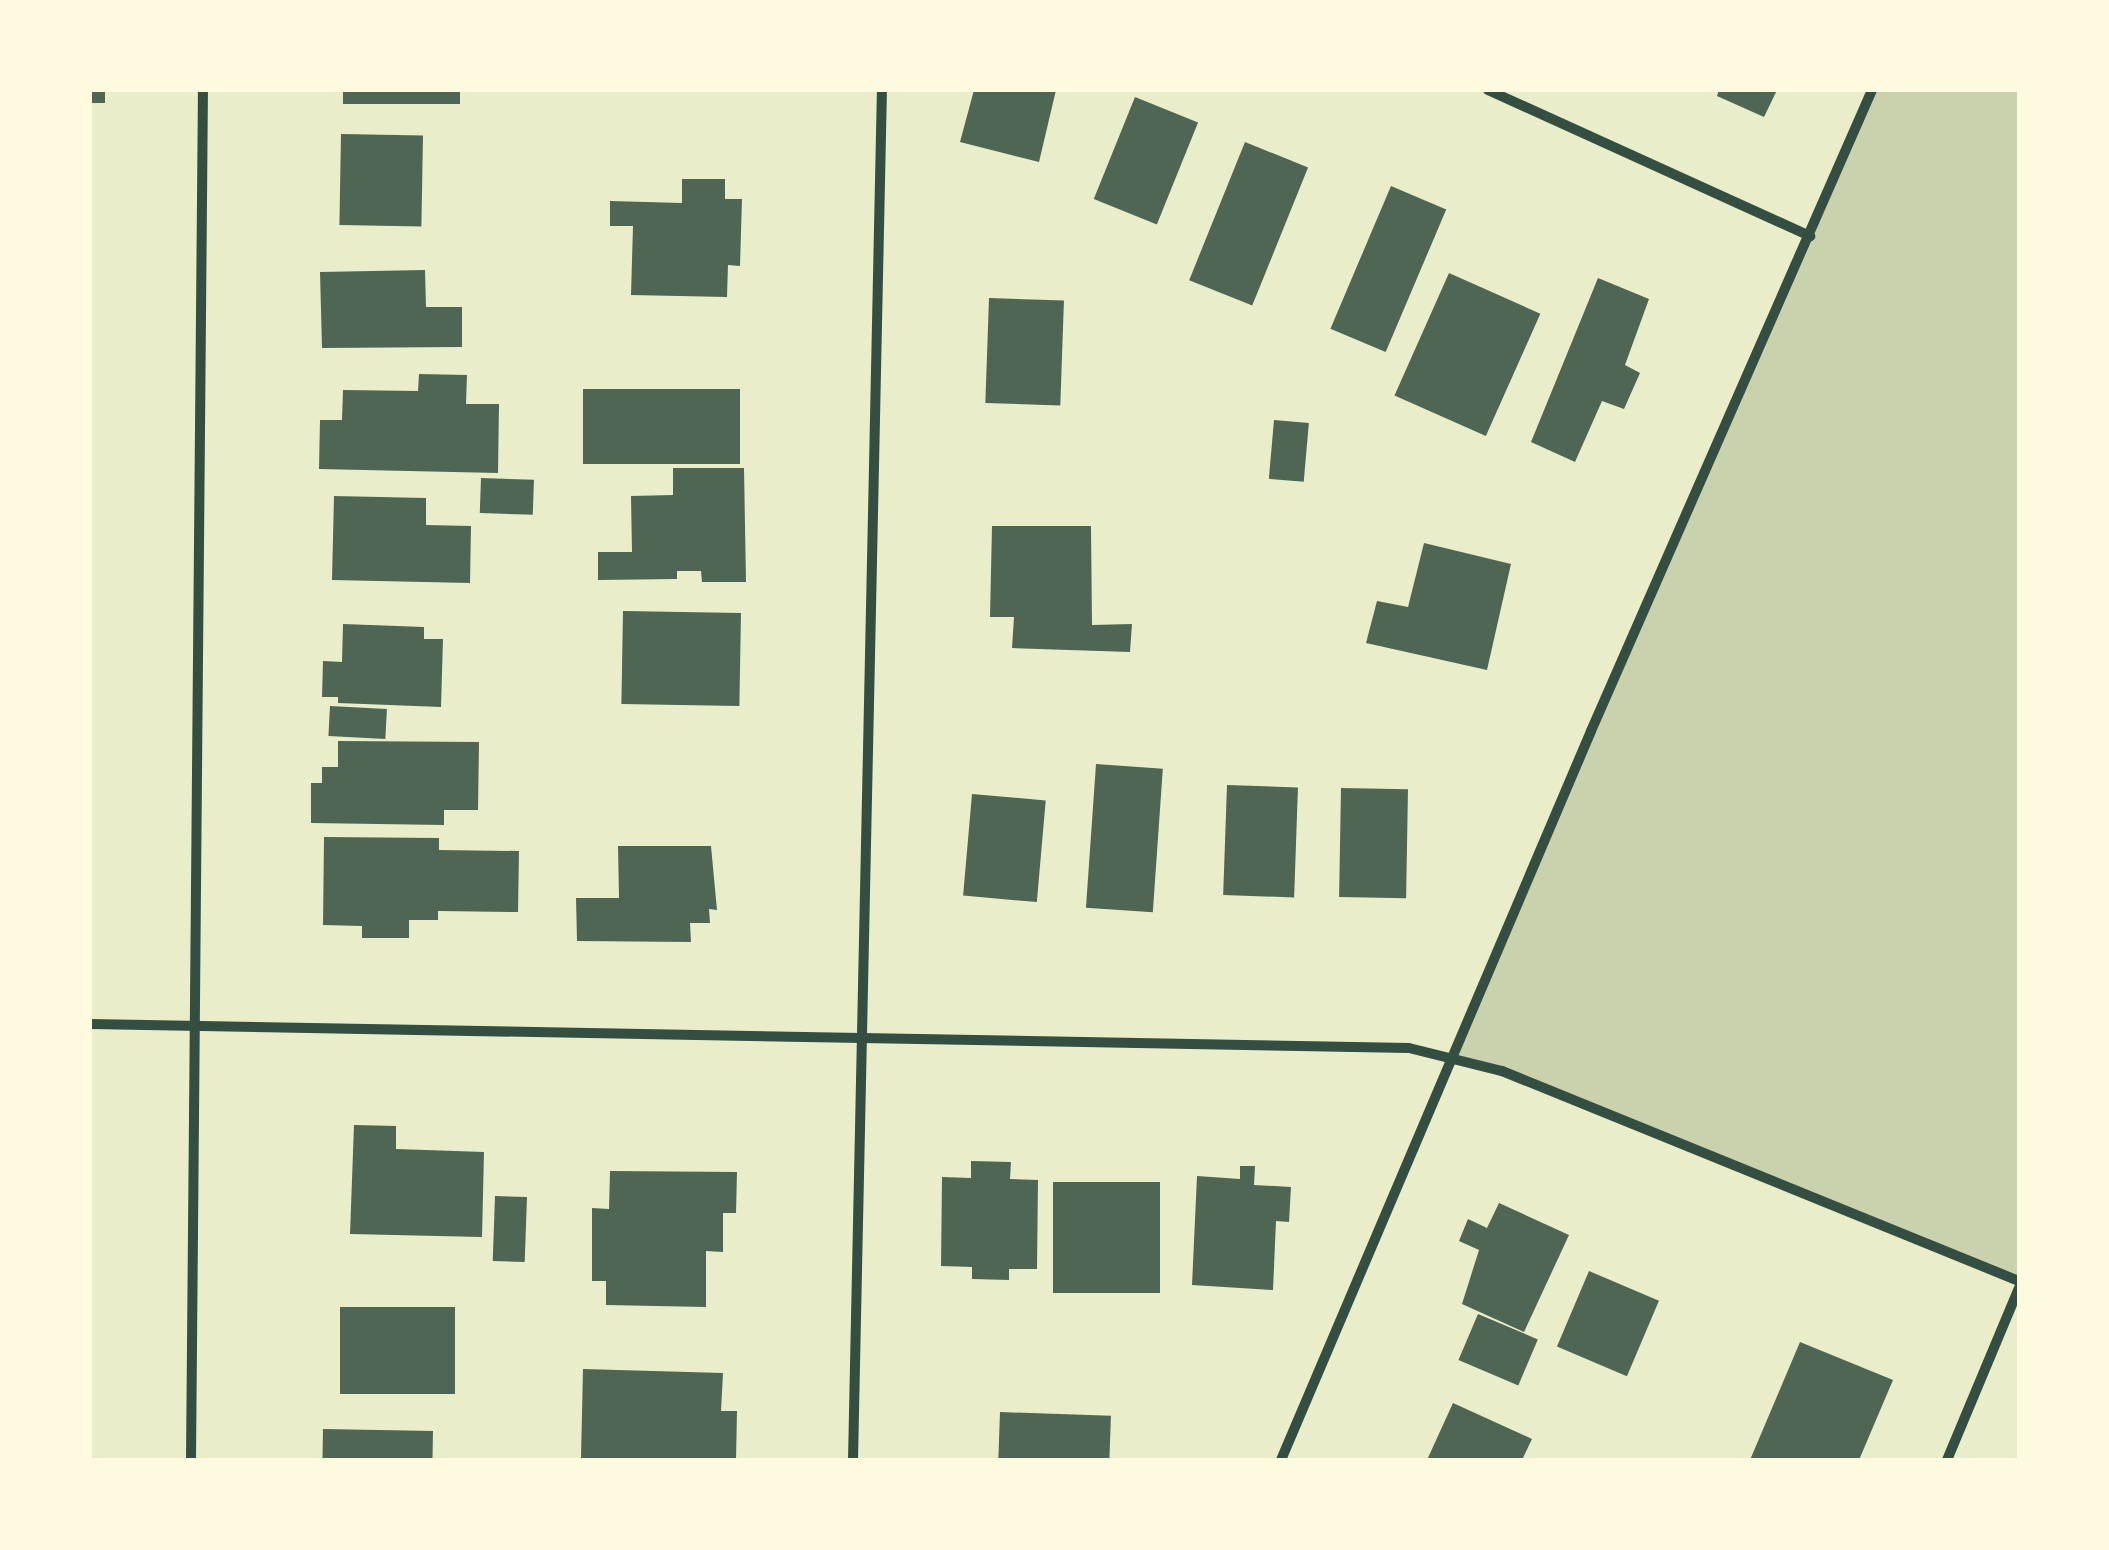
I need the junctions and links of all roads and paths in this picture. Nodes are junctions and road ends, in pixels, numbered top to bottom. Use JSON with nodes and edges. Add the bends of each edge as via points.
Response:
{"nodes":[{"id":1,"x":203,"y":90,"type":"edge"},
{"id":2,"x":882,"y":90,"type":"edge"},
{"id":3,"x":1488,"y":90,"type":"edge"},
{"id":4,"x":1872,"y":90,"type":"edge"},
{"id":5,"x":1810,"y":236,"type":"junction"},
{"id":6,"x":194,"y":1023,"type":"junction"},
{"id":7,"x":90,"y":1024,"type":"edge"},
{"id":8,"x":859,"y":1036,"type":"junction"},
{"id":9,"x":1454,"y":1060,"type":"junction"},
{"id":10,"x":2019,"y":1284,"type":"edge"},
{"id":11,"x":191,"y":1460,"type":"edge"},
{"id":12,"x":853,"y":1460,"type":"edge"},
{"id":13,"x":1281,"y":1460,"type":"edge"},
{"id":14,"x":1947,"y":1460,"type":"edge"}],
"edges":[{"from":1,"to":6,"type":"street"},
{"from":2,"to":8,"type":"street"},
{"from":3,"to":5,"type":"street"},
{"from":4,"to":5,"type":"street"},
{"from":5,"to":9,"type":"street","via":[[1590,731]]},
{"from":6,"to":7,"type":"street"},
{"from":6,"to":8,"type":"street"},
{"from":6,"to":11,"type":"street"},
{"from":8,"to":9,"type":"street","via":[[1409,1048]]},
{"from":8,"to":12,"type":"street"},
{"from":9,"to":10,"type":"street","via":[[1502,1071]]},
{"from":9,"to":13,"type":"street"},
{"from":10,"to":14,"type":"street"}]}
